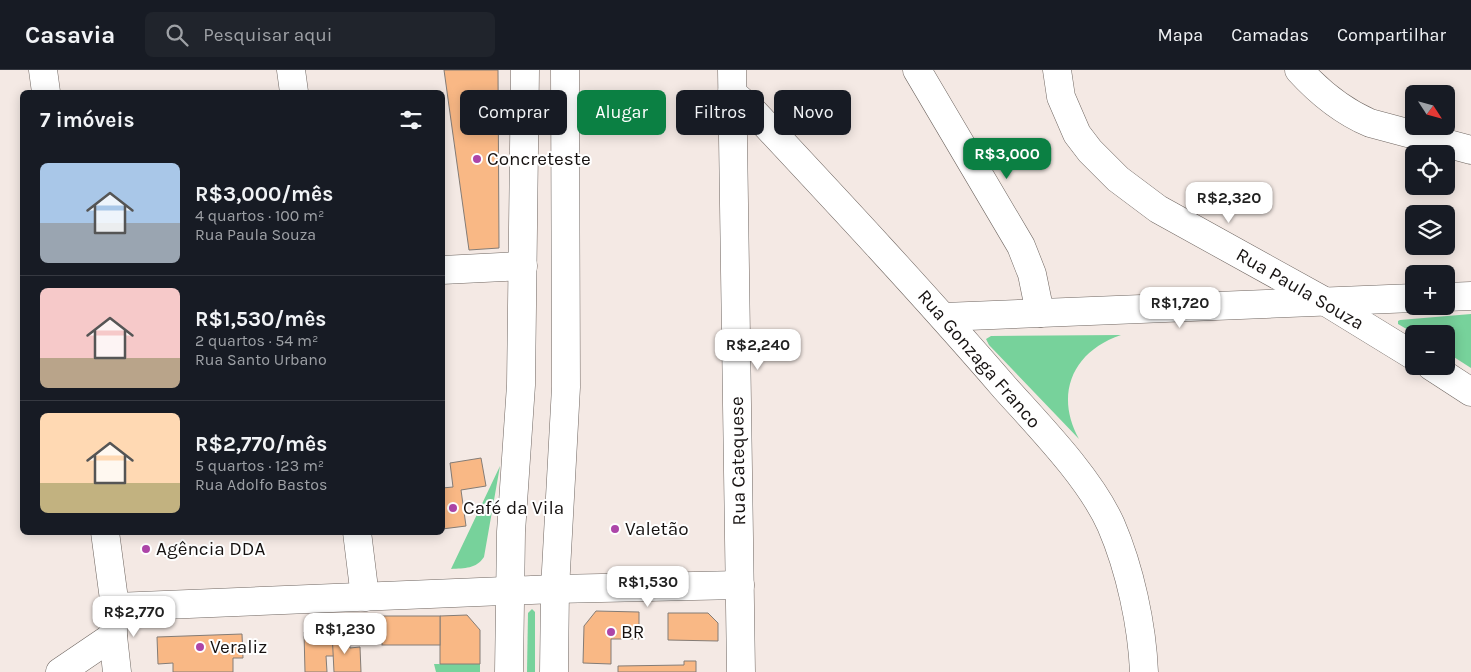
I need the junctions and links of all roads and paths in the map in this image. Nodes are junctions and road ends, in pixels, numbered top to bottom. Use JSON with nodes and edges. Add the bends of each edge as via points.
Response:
{"nodes":[{"id":1,"x":43,"y":70,"type":"edge"},
{"id":2,"x":291,"y":70,"type":"edge"},
{"id":3,"x":525,"y":70,"type":"edge"},
{"id":4,"x":565,"y":70,"type":"edge"},
{"id":5,"x":917,"y":70,"type":"edge"},
{"id":6,"x":1056,"y":70,"type":"edge"},
{"id":7,"x":1299,"y":70,"type":"edge"},
{"id":8,"x":732,"y":81,"type":"edge"},
{"id":9,"x":46,"y":90,"type":"edge"},
{"id":10,"x":294,"y":90,"type":"edge"},
{"id":11,"x":1471,"y":150,"type":"edge"},
{"id":12,"x":523,"y":266,"type":"junction"},
{"id":13,"x":445,"y":270,"type":"edge"},
{"id":14,"x":1471,"y":296,"type":"edge"},
{"id":15,"x":1455,"y":297,"type":"edge"},
{"id":16,"x":1405,"y":298,"type":"edge"},
{"id":17,"x":1326,"y":302,"type":"junction"},
{"id":18,"x":1040,"y":313,"type":"junction"},
{"id":19,"x":944,"y":317,"type":"junction"},
{"id":20,"x":1405,"y":350,"type":"edge"},
{"id":21,"x":1445,"y":375,"type":"edge"},
{"id":22,"x":1471,"y":392,"type":"edge"},
{"id":23,"x":105,"y":535,"type":"edge"},
{"id":24,"x":357,"y":535,"type":"edge"},
{"id":25,"x":740,"y":585,"type":"junction"},
{"id":26,"x":555,"y":589,"type":"junction"},
{"id":27,"x":510,"y":591,"type":"junction"},
{"id":28,"x":365,"y":597,"type":"junction"},
{"id":29,"x":115,"y":607,"type":"junction"},
{"id":30,"x":113,"y":636,"type":"junction"},
{"id":31,"x":60,"y":672,"type":"edge"},
{"id":32,"x":117,"y":672,"type":"edge"},
{"id":33,"x":509,"y":672,"type":"edge"},
{"id":34,"x":554,"y":672,"type":"edge"},
{"id":35,"x":741,"y":672,"type":"edge"},
{"id":36,"x":1144,"y":672,"type":"edge"}],
"edges":[{"from":1,"to":9,"type":"main road"},
{"from":2,"to":10,"type":"main road"},
{"from":3,"to":12,"type":"main road"},
{"from":4,"to":26,"type":"main road","via":[[566,387]]},
{"from":5,"to":18,"type":"main road","via":[[1021,246],[1032,274]]},
{"from":6,"to":17,"type":"main road","name":"Rua Paula Souza","via":[[1061,97],[1077,134],[1118,179],[1158,209]]},
{"from":7,"to":11,"type":"main road","via":[[1313,86],[1356,117]]},
{"from":8,"to":19,"type":"main road","name":"Rua Gonzaga Franco","via":[[751,109]]},
{"from":8,"to":25,"type":"main road","name":"Rua Catequese"},
{"from":12,"to":13,"type":"main road"},
{"from":12,"to":27,"type":"main road","via":[[522,385]]},
{"from":14,"to":15,"type":"main road"},
{"from":16,"to":17,"type":"main road"},
{"from":17,"to":18,"type":"main road"},
{"from":17,"to":20,"type":"main road","name":"Rua Paula Souza"},
{"from":18,"to":19,"type":"main road"},
{"from":19,"to":36,"type":"main road","name":"Rua Gonzaga Franco","via":[[1063,455],[1101,507],[1111,525],[1129,580],[1142,640]]},
{"from":21,"to":22,"type":"main road"},
{"from":23,"to":29,"type":"main road"},
{"from":24,"to":28,"type":"main road"},
{"from":25,"to":26,"type":"main road"},
{"from":25,"to":35,"type":"main road","name":"Rua Catequese"},
{"from":26,"to":27,"type":"main road"},
{"from":26,"to":34,"type":"main road"},
{"from":27,"to":28,"type":"main road"},
{"from":27,"to":33,"type":"main road"},
{"from":28,"to":29,"type":"main road"},
{"from":29,"to":30,"type":"main road"},
{"from":30,"to":31,"type":"main road"},
{"from":30,"to":32,"type":"main road"}]}
